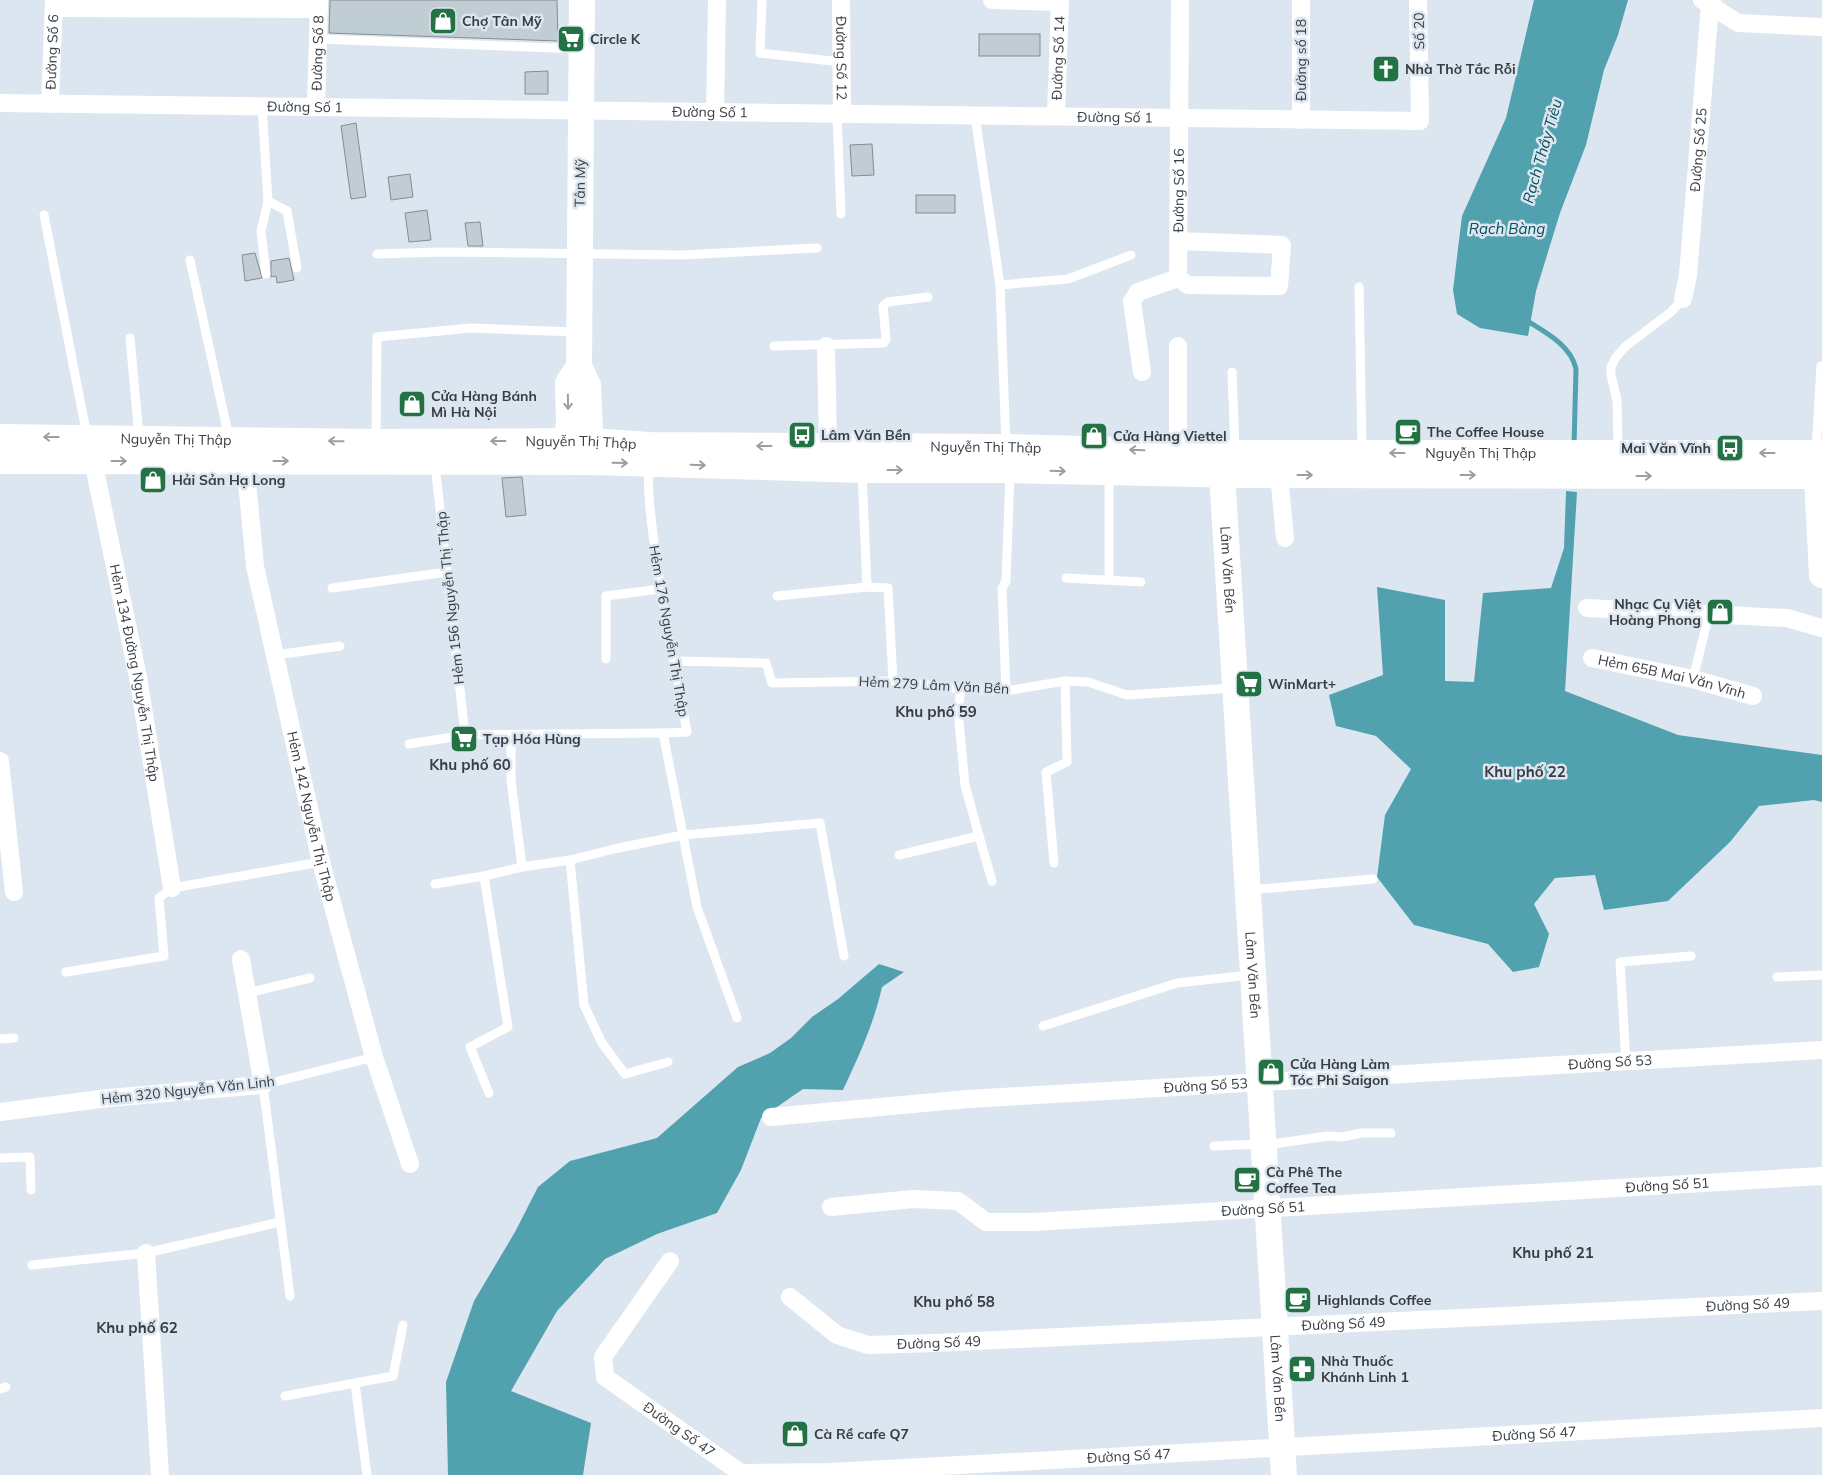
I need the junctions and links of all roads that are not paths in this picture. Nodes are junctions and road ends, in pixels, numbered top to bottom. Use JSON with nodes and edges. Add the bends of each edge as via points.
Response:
{"nodes":[{"id":1,"x":582,"y":0,"type":"edge"},
{"id":2,"x":717,"y":0,"type":"edge"},
{"id":3,"x":762,"y":0,"type":"edge"},
{"id":4,"x":842,"y":0,"type":"edge"},
{"id":5,"x":992,"y":0,"type":"edge"},
{"id":6,"x":1180,"y":0,"type":"edge"},
{"id":7,"x":1301,"y":0,"type":"edge"},
{"id":8,"x":1418,"y":0,"type":"edge"},
{"id":9,"x":1060,"y":1,"type":"edge"},
{"id":10,"x":1708,"y":2,"type":"edge"},
{"id":11,"x":54,"y":4,"type":"edge"},
{"id":12,"x":319,"y":4,"type":"edge"},
{"id":13,"x":1822,"y":27,"type":"edge"},
{"id":14,"x":318,"y":39,"type":"junction"},
{"id":15,"x":582,"y":49,"type":"junction"},
{"id":16,"x":842,"y":62,"type":"junction"},
{"id":17,"x":0,"y":103,"type":"edge"},
{"id":18,"x":50,"y":104,"type":"junction"},
{"id":19,"x":262,"y":107,"type":"junction"},
{"id":20,"x":316,"y":107,"type":"junction"},
{"id":21,"x":581,"y":111,"type":"junction"},
{"id":22,"x":715,"y":112,"type":"junction"},
{"id":23,"x":839,"y":114,"type":"junction"},
{"id":24,"x":975,"y":116,"type":"junction"},
{"id":25,"x":1056,"y":116,"type":"junction"},
{"id":26,"x":1178,"y":118,"type":"junction"},
{"id":27,"x":1301,"y":120,"type":"junction"},
{"id":28,"x":1420,"y":121,"type":"joint"},
{"id":29,"x":268,"y":201,"type":"junction"},
{"id":30,"x":841,"y":214,"type":"dead end"},
{"id":31,"x":44,"y":215,"type":"dead end"},
{"id":32,"x":1178,"y":241,"type":"junction"},
{"id":33,"x":817,"y":248,"type":"dead end"},
{"id":34,"x":377,"y":254,"type":"dead end"},
{"id":35,"x":580,"y":254,"type":"junction"},
{"id":36,"x":1131,"y":255,"type":"dead end"},
{"id":37,"x":190,"y":260,"type":"dead end"},
{"id":38,"x":298,"y":268,"type":"dead end"},
{"id":39,"x":266,"y":274,"type":"dead end"},
{"id":40,"x":1178,"y":278,"type":"junction"},
{"id":41,"x":1000,"y":285,"type":"junction"},
{"id":42,"x":1359,"y":287,"type":"dead end"},
{"id":43,"x":928,"y":298,"type":"dead end"},
{"id":44,"x":1683,"y":299,"type":"joint"},
{"id":45,"x":579,"y":332,"type":"junction"},
{"id":46,"x":130,"y":338,"type":"dead end"},
{"id":47,"x":774,"y":346,"type":"dead end"},
{"id":48,"x":826,"y":346,"type":"junction"},
{"id":49,"x":1178,"y":346,"type":"dead end"},
{"id":50,"x":579,"y":366,"type":"junction"},
{"id":51,"x":1821,"y":366,"type":"edge"},
{"id":52,"x":1142,"y":372,"type":"dead end"},
{"id":53,"x":1232,"y":372,"type":"dead end"},
{"id":54,"x":0,"y":437,"type":"edge"},
{"id":55,"x":139,"y":439,"type":"junction"},
{"id":56,"x":230,"y":440,"type":"junction"},
{"id":57,"x":376,"y":442,"type":"junction"},
{"id":58,"x":828,"y":446,"type":"junction"},
{"id":59,"x":90,"y":449,"type":"junction"},
{"id":60,"x":565,"y":452,"type":"junction"},
{"id":61,"x":591,"y":452,"type":"junction"},
{"id":62,"x":1178,"y":452,"type":"junction"},
{"id":63,"x":1362,"y":453,"type":"junction"},
{"id":64,"x":649,"y":455,"type":"junction"},
{"id":65,"x":1008,"y":458,"type":"junction"},
{"id":66,"x":0,"y":460,"type":"edge"},
{"id":67,"x":1226,"y":460,"type":"junction"},
{"id":68,"x":1603,"y":460,"type":"junction"},
{"id":69,"x":435,"y":461,"type":"junction"},
{"id":70,"x":245,"y":462,"type":"junction"},
{"id":71,"x":1551,"y":464,"type":"junction"},
{"id":72,"x":1819,"y":465,"type":"edge"},
{"id":73,"x":862,"y":470,"type":"junction"},
{"id":74,"x":1109,"y":472,"type":"junction"},
{"id":75,"x":1279,"y":475,"type":"junction"},
{"id":76,"x":1285,"y":538,"type":"dead end"},
{"id":77,"x":447,"y":572,"type":"junction"},
{"id":78,"x":1822,"y":575,"type":"edge"},
{"id":79,"x":1066,"y":578,"type":"dead end"},
{"id":80,"x":1109,"y":580,"type":"junction"},
{"id":81,"x":1141,"y":582,"type":"dead end"},
{"id":82,"x":867,"y":587,"type":"junction"},
{"id":83,"x":332,"y":588,"type":"dead end"},
{"id":84,"x":660,"y":589,"type":"junction"},
{"id":85,"x":777,"y":596,"type":"dead end"},
{"id":86,"x":1586,"y":608,"type":"dead end"},
{"id":87,"x":1708,"y":614,"type":"junction"},
{"id":88,"x":1822,"y":628,"type":"edge"},
{"id":89,"x":340,"y":646,"type":"dead end"},
{"id":90,"x":275,"y":655,"type":"junction"},
{"id":91,"x":1592,"y":658,"type":"dead end"},
{"id":92,"x":606,"y":659,"type":"dead end"},
{"id":93,"x":675,"y":662,"type":"junction"},
{"id":94,"x":1693,"y":679,"type":"junction"},
{"id":95,"x":893,"y":681,"type":"junction"},
{"id":96,"x":1065,"y":681,"type":"junction"},
{"id":97,"x":1235,"y":688,"type":"junction"},
{"id":98,"x":961,"y":689,"type":"junction"},
{"id":99,"x":1006,"y":691,"type":"junction"},
{"id":100,"x":1753,"y":696,"type":"dead end"},
{"id":101,"x":663,"y":732,"type":"junction"},
{"id":102,"x":511,"y":734,"type":"junction"},
{"id":103,"x":464,"y":735,"type":"junction"},
{"id":104,"x":409,"y":744,"type":"dead end"},
{"id":105,"x":0,"y":761,"type":"edge"},
{"id":106,"x":2,"y":798,"type":"edge"},
{"id":107,"x":682,"y":834,"type":"junction"},
{"id":108,"x":979,"y":836,"type":"junction"},
{"id":109,"x":899,"y":855,"type":"dead end"},
{"id":110,"x":570,"y":860,"type":"junction"},
{"id":111,"x":321,"y":862,"type":"junction"},
{"id":112,"x":1054,"y":862,"type":"dead end"},
{"id":113,"x":522,"y":866,"type":"junction"},
{"id":114,"x":484,"y":876,"type":"junction"},
{"id":115,"x":1373,"y":879,"type":"dead end"},
{"id":116,"x":992,"y":881,"type":"dead end"},
{"id":117,"x":435,"y":884,"type":"dead end"},
{"id":118,"x":172,"y":888,"type":"junction"},
{"id":119,"x":1248,"y":890,"type":"junction"},
{"id":120,"x":14,"y":892,"type":"dead end"},
{"id":121,"x":844,"y":956,"type":"dead end"},
{"id":122,"x":1690,"y":956,"type":"dead end"},
{"id":123,"x":242,"y":959,"type":"dead end"},
{"id":124,"x":66,"y":972,"type":"dead end"},
{"id":125,"x":1253,"y":975,"type":"junction"},
{"id":126,"x":1822,"y":976,"type":"edge"},
{"id":127,"x":310,"y":978,"type":"dead end"},
{"id":128,"x":1777,"y":978,"type":"dead end"},
{"id":129,"x":247,"y":993,"type":"junction"},
{"id":130,"x":737,"y":1018,"type":"dead end"},
{"id":131,"x":1043,"y":1026,"type":"dead end"},
{"id":132,"x":14,"y":1038,"type":"dead end"},
{"id":133,"x":0,"y":1039,"type":"edge"},
{"id":134,"x":1822,"y":1050,"type":"edge"},
{"id":135,"x":374,"y":1057,"type":"junction"},
{"id":136,"x":668,"y":1062,"type":"dead end"},
{"id":137,"x":1626,"y":1062,"type":"junction"},
{"id":138,"x":1260,"y":1083,"type":"junction"},
{"id":139,"x":262,"y":1085,"type":"junction"},
{"id":140,"x":489,"y":1093,"type":"dead end"},
{"id":141,"x":0,"y":1112,"type":"edge"},
{"id":142,"x":771,"y":1117,"type":"dead end"},
{"id":143,"x":1391,"y":1133,"type":"dead end"},
{"id":144,"x":1264,"y":1145,"type":"junction"},
{"id":145,"x":1214,"y":1146,"type":"dead end"},
{"id":146,"x":0,"y":1158,"type":"edge"},
{"id":147,"x":410,"y":1164,"type":"dead end"},
{"id":148,"x":1822,"y":1176,"type":"edge"},
{"id":149,"x":31,"y":1190,"type":"dead end"},
{"id":150,"x":831,"y":1206,"type":"dead end"},
{"id":151,"x":1267,"y":1208,"type":"junction"},
{"id":152,"x":280,"y":1222,"type":"junction"},
{"id":153,"x":146,"y":1253,"type":"junction"},
{"id":154,"x":670,"y":1261,"type":"dead end"},
{"id":155,"x":32,"y":1265,"type":"dead end"},
{"id":156,"x":290,"y":1296,"type":"dead end"},
{"id":157,"x":790,"y":1297,"type":"dead end"},
{"id":158,"x":1822,"y":1301,"type":"edge"},
{"id":159,"x":403,"y":1325,"type":"dead end"},
{"id":160,"x":1275,"y":1327,"type":"junction"},
{"id":161,"x":355,"y":1384,"type":"junction"},
{"id":162,"x":285,"y":1396,"type":"dead end"},
{"id":163,"x":1822,"y":1418,"type":"edge"},
{"id":164,"x":1283,"y":1448,"type":"junction"},
{"id":165,"x":160,"y":1475,"type":"edge"},
{"id":166,"x":366,"y":1475,"type":"edge"},
{"id":167,"x":1284,"y":1475,"type":"edge"}],
"edges":[{"from":1,"to":15,"type":"main road","name":"Tân Mỹ"},
{"from":2,"to":22,"type":"street"},
{"from":3,"to":16,"type":"lane","via":[[760,53]]},
{"from":4,"to":16,"type":"street","name":"Đường Số 12"},
{"from":5,"to":9,"type":"street"},
{"from":6,"to":26,"type":"street","name":"Đường Số 16"},
{"from":7,"to":27,"type":"street","name":"Đường số 18"},
{"from":8,"to":28,"type":"street","name":"Số 20"},
{"from":9,"to":25,"type":"street","name":"Đường Số 14"},
{"from":10,"to":13,"type":"street","via":[[1738,23]]},
{"from":10,"to":44,"type":"street","name":"Đường Số 25","via":[[1688,275]]},
{"from":11,"to":12,"type":"street"},
{"from":11,"to":18,"type":"street","name":"Đường Số 6"},
{"from":12,"to":14,"type":"street","name":"Đường Số 8"},
{"from":14,"to":15,"type":"lane"},
{"from":14,"to":20,"type":"street","name":"Đường Số 8"},
{"from":15,"to":21,"type":"main road","name":"Tân Mỹ"},
{"from":16,"to":23,"type":"street","name":"Đường Số 12"},
{"from":17,"to":18,"type":"street","name":"Đường Số 1"},
{"from":18,"to":19,"type":"street","name":"Đường Số 1"},
{"from":19,"to":20,"type":"street","name":"Đường Số 1"},
{"from":19,"to":29,"type":"lane"},
{"from":20,"to":21,"type":"street","name":"Đường Số 1"},
{"from":21,"to":22,"type":"street","name":"Đường Số 1"},
{"from":21,"to":35,"type":"main road","name":"Tân Mỹ"},
{"from":22,"to":23,"type":"street","name":"Đường Số 1"},
{"from":23,"to":24,"type":"street","name":"Đường Số 1"},
{"from":23,"to":30,"type":"lane"},
{"from":24,"to":25,"type":"street","name":"Đường Số 1"},
{"from":24,"to":41,"type":"lane"},
{"from":25,"to":26,"type":"street","name":"Đường Số 1"},
{"from":26,"to":27,"type":"street","name":"Đường Số 1"},
{"from":26,"to":32,"type":"street","name":"Đường Số 16"},
{"from":27,"to":28,"type":"street","name":"Đường Số 1"},
{"from":29,"to":38,"type":"lane","via":[[288,211]]},
{"from":29,"to":39,"type":"lane","via":[[261,231]]},
{"from":31,"to":59,"type":"lane"},
{"from":32,"to":40,"type":"street","name":"Đường Số 16"},
{"from":32,"to":40,"type":"street","via":[[1282,245],[1279,286],[1188,285]]},
{"from":33,"to":35,"type":"lane","via":[[682,255]]},
{"from":34,"to":35,"type":"lane"},
{"from":35,"to":45,"type":"main road","name":"Tân Mỹ"},
{"from":36,"to":41,"type":"lane","via":[[1068,279]]},
{"from":37,"to":56,"type":"lane"},
{"from":40,"to":52,"type":"street","via":[[1138,292],[1132,301]]},
{"from":41,"to":65,"type":"lane"},
{"from":42,"to":63,"type":"lane"},
{"from":43,"to":48,"type":"lane","via":[[888,302],[883,306],[884,343]]},
{"from":44,"to":68,"type":"lane","via":[[1626,346],[1611,367],[1617,400]]},
{"from":45,"to":50,"type":"main road","name":"Tân Mỹ"},
{"from":45,"to":57,"type":"lane","via":[[471,328],[377,337]]},
{"from":46,"to":55,"type":"lane"},
{"from":47,"to":48,"type":"lane"},
{"from":48,"to":58,"type":"street"},
{"from":49,"to":62,"type":"street"},
{"from":50,"to":60,"type":"main road","name":"Tân Mỹ","one_way":true,"via":[[568,383]]},
{"from":50,"to":61,"type":"main road","name":"Tân Mỹ","via":[[588,386]]},
{"from":51,"to":72,"type":"lane"},
{"from":53,"to":67,"type":"lane"},
{"from":59,"to":54,"type":"main road","name":"Nguyễn Thị Thập","one_way":true},
{"from":55,"to":56,"type":"main road","name":"Nguyễn Thị Thập"},
{"from":55,"to":59,"type":"main road","name":"Nguyễn Thị Thập"},
{"from":57,"to":56,"type":"main road","name":"Nguyễn Thị Thập","one_way":true},
{"from":60,"to":57,"type":"main road","name":"Nguyễn Thị Thập","one_way":true},
{"from":58,"to":64,"type":"main road","name":"Nguyễn Thị Thập","one_way":true},
{"from":58,"to":65,"type":"main road","name":"Nguyễn Thị Thập"},
{"from":59,"to":66,"type":"main road","name":"Nguyễn Thị Thập"},
{"from":59,"to":70,"type":"main road","name":"Nguyễn Thị Thập","one_way":true},
{"from":59,"to":118,"type":"street","name":"Hẻm 134 Đường Nguyễn Thị Thập","via":[[138,677]]},
{"from":60,"to":61,"type":"main road","name":"Nguyễn Thị Thập"},
{"from":60,"to":69,"type":"main road","name":"Nguyễn Thị Thập"},
{"from":61,"to":64,"type":"main road","name":"Nguyễn Thị Thập"},
{"from":62,"to":65,"type":"main road","name":"Nguyễn Thị Thập","one_way":true},
{"from":62,"to":67,"type":"main road","name":"Nguyễn Thị Thập"},
{"from":63,"to":67,"type":"main road","name":"Nguyễn Thị Thập"},
{"from":71,"to":63,"type":"main road","name":"Nguyễn Thị Thập","one_way":true},
{"from":64,"to":73,"type":"main road","name":"Nguyễn Thị Thập","one_way":true},
{"from":64,"to":84,"type":"lane","name":"Hẻm 176 Nguyễn Thị Thập","via":[[647,486]]},
{"from":73,"to":65,"type":"main road","name":"Nguyễn Thị Thập","one_way":true},
{"from":65,"to":74,"type":"main road","name":"Nguyễn Thị Thập","one_way":true},
{"from":65,"to":99,"type":"lane","via":[[1006,582],[1002,588]]},
{"from":67,"to":74,"type":"main road","name":"Nguyễn Thị Thập"},
{"from":67,"to":75,"type":"main road","name":"Nguyễn Thị Thập"},
{"from":67,"to":97,"type":"main road","name":"Lâm Văn Bền"},
{"from":68,"to":71,"type":"main road","name":"Nguyễn Thị Thập"},
{"from":68,"to":72,"type":"main road","name":"Nguyễn Thị Thập"},
{"from":70,"to":69,"type":"main road","name":"Nguyễn Thị Thập","one_way":true},
{"from":69,"to":77,"type":"lane","name":"Hẻm 156 Nguyễn Thị Thập"},
{"from":70,"to":90,"type":"street","name":"Hẻm 142 Nguyễn Thị Thập","via":[[255,566]]},
{"from":75,"to":71,"type":"main road","name":"Nguyễn Thị Thập","one_way":true},
{"from":72,"to":78,"type":"main road"},
{"from":73,"to":82,"type":"lane"},
{"from":74,"to":80,"type":"lane"},
{"from":75,"to":76,"type":"street"},
{"from":77,"to":83,"type":"lane"},
{"from":77,"to":103,"type":"lane","name":"Hẻm 156 Nguyễn Thị Thập"},
{"from":79,"to":80,"type":"lane"},
{"from":80,"to":81,"type":"lane"},
{"from":82,"to":85,"type":"lane"},
{"from":82,"to":95,"type":"lane","via":[[888,588]]},
{"from":84,"to":92,"type":"lane","via":[[606,596]]},
{"from":84,"to":93,"type":"lane","name":"Hẻm 176 Nguyễn Thị Thập"},
{"from":86,"to":87,"type":"street"},
{"from":87,"to":88,"type":"street","via":[[1787,618]]},
{"from":87,"to":94,"type":"lane"},
{"from":89,"to":90,"type":"lane"},
{"from":90,"to":111,"type":"street","name":"Hẻm 142 Nguyễn Thị Thập"},
{"from":91,"to":94,"type":"street","name":"Hẻm 65B Mai Văn Vĩnh"},
{"from":93,"to":95,"type":"lane","name":"Hẻm 279 Lâm Văn Bền","via":[[766,663],[772,683]]},
{"from":93,"to":101,"type":"lane","name":"Hẻm 176 Nguyễn Thị Thập","via":[[686,732]]},
{"from":94,"to":100,"type":"street","name":"Hẻm 65B Mai Văn Vĩnh"},
{"from":95,"to":98,"type":"lane","name":"Hẻm 279 Lâm Văn Bền"},
{"from":96,"to":97,"type":"lane","name":"Hẻm 279 Lâm Văn Bền","via":[[1088,682],[1127,695]]},
{"from":96,"to":99,"type":"lane","name":"Hẻm 279 Lâm Văn Bền"},
{"from":96,"to":112,"type":"lane","via":[[1067,762],[1046,772]]},
{"from":97,"to":119,"type":"main road","name":"Lâm Văn Bền"},
{"from":98,"to":99,"type":"lane","name":"Hẻm 279 Lâm Văn Bền"},
{"from":98,"to":108,"type":"lane","via":[[958,711],[965,785]]},
{"from":101,"to":102,"type":"lane"},
{"from":101,"to":107,"type":"lane","name":"Hẻm 176 Nguyễn Thị Thập"},
{"from":102,"to":103,"type":"lane"},
{"from":102,"to":113,"type":"lane","via":[[511,780]]},
{"from":103,"to":104,"type":"lane"},
{"from":105,"to":106,"type":"street"},
{"from":106,"to":120,"type":"street"},
{"from":107,"to":110,"type":"lane"},
{"from":107,"to":121,"type":"lane","via":[[820,823]]},
{"from":107,"to":130,"type":"lane","name":"Hẻm 176 Nguyễn Thị Thập","via":[[697,907]]},
{"from":108,"to":109,"type":"lane"},
{"from":108,"to":116,"type":"lane"},
{"from":110,"to":113,"type":"lane"},
{"from":110,"to":136,"type":"lane","via":[[584,1005],[602,1043],[625,1074]]},
{"from":111,"to":118,"type":"lane"},
{"from":111,"to":135,"type":"street","name":"Hẻm 142 Nguyễn Thị Thập"},
{"from":113,"to":114,"type":"lane"},
{"from":114,"to":117,"type":"lane"},
{"from":114,"to":140,"type":"lane","via":[[508,1027],[470,1047]]},
{"from":115,"to":119,"type":"lane"},
{"from":118,"to":124,"type":"lane","via":[[159,898],[164,956]]},
{"from":119,"to":125,"type":"main road","name":"Lâm Văn Bền"},
{"from":122,"to":137,"type":"lane","via":[[1620,962]]},
{"from":123,"to":129,"type":"street"},
{"from":125,"to":131,"type":"lane","via":[[1177,983]]},
{"from":125,"to":138,"type":"main road","name":"Lâm Văn Bền"},
{"from":126,"to":128,"type":"lane"},
{"from":127,"to":129,"type":"lane"},
{"from":129,"to":139,"type":"street"},
{"from":132,"to":133,"type":"lane"},
{"from":134,"to":137,"type":"street","name":"Đường Số 53"},
{"from":135,"to":139,"type":"lane","name":"Hẻm 320 Nguyễn Văn Linh"},
{"from":135,"to":147,"type":"street","name":"Hẻm 142 Nguyễn Thị Thập"},
{"from":137,"to":138,"type":"street","name":"Đường Số 53"},
{"from":138,"to":142,"type":"street","name":"Đường Số 53","via":[[968,1099]]},
{"from":138,"to":144,"type":"main road","name":"Lâm Văn Bền"},
{"from":139,"to":141,"type":"street","name":"Hẻm 320 Nguyễn Văn Linh","via":[[108,1098]]},
{"from":139,"to":152,"type":"lane"},
{"from":143,"to":144,"type":"lane","via":[[1328,1136]]},
{"from":144,"to":145,"type":"lane"},
{"from":144,"to":151,"type":"main road","name":"Lâm Văn Bền"},
{"from":146,"to":149,"type":"lane","via":[[30,1157]]},
{"from":148,"to":151,"type":"street","name":"Đường Số 51"},
{"from":150,"to":151,"type":"street","name":"Đường Số 51","via":[[913,1199],[958,1201],[986,1222],[1043,1222]]},
{"from":151,"to":160,"type":"main road","name":"Lâm Văn Bền"},
{"from":152,"to":153,"type":"lane"},
{"from":152,"to":156,"type":"lane"},
{"from":153,"to":155,"type":"lane"},
{"from":153,"to":165,"type":"street"},
{"from":154,"to":164,"type":"street","name":"Đường Số 47","via":[[603,1357],[604,1377],[741,1472],[831,1472]]},
{"from":157,"to":160,"type":"street","name":"Đường Số 49","via":[[837,1335],[868,1345]]},
{"from":158,"to":160,"type":"street","name":"Đường Số 49"},
{"from":159,"to":161,"type":"lane","via":[[393,1376]]},
{"from":160,"to":164,"type":"main road","name":"Lâm Văn Bền"},
{"from":161,"to":162,"type":"lane"},
{"from":161,"to":166,"type":"lane"},
{"from":163,"to":164,"type":"street","name":"Đường Số 47"},
{"from":164,"to":167,"type":"main road","name":"Lâm Văn Bền"}]}
